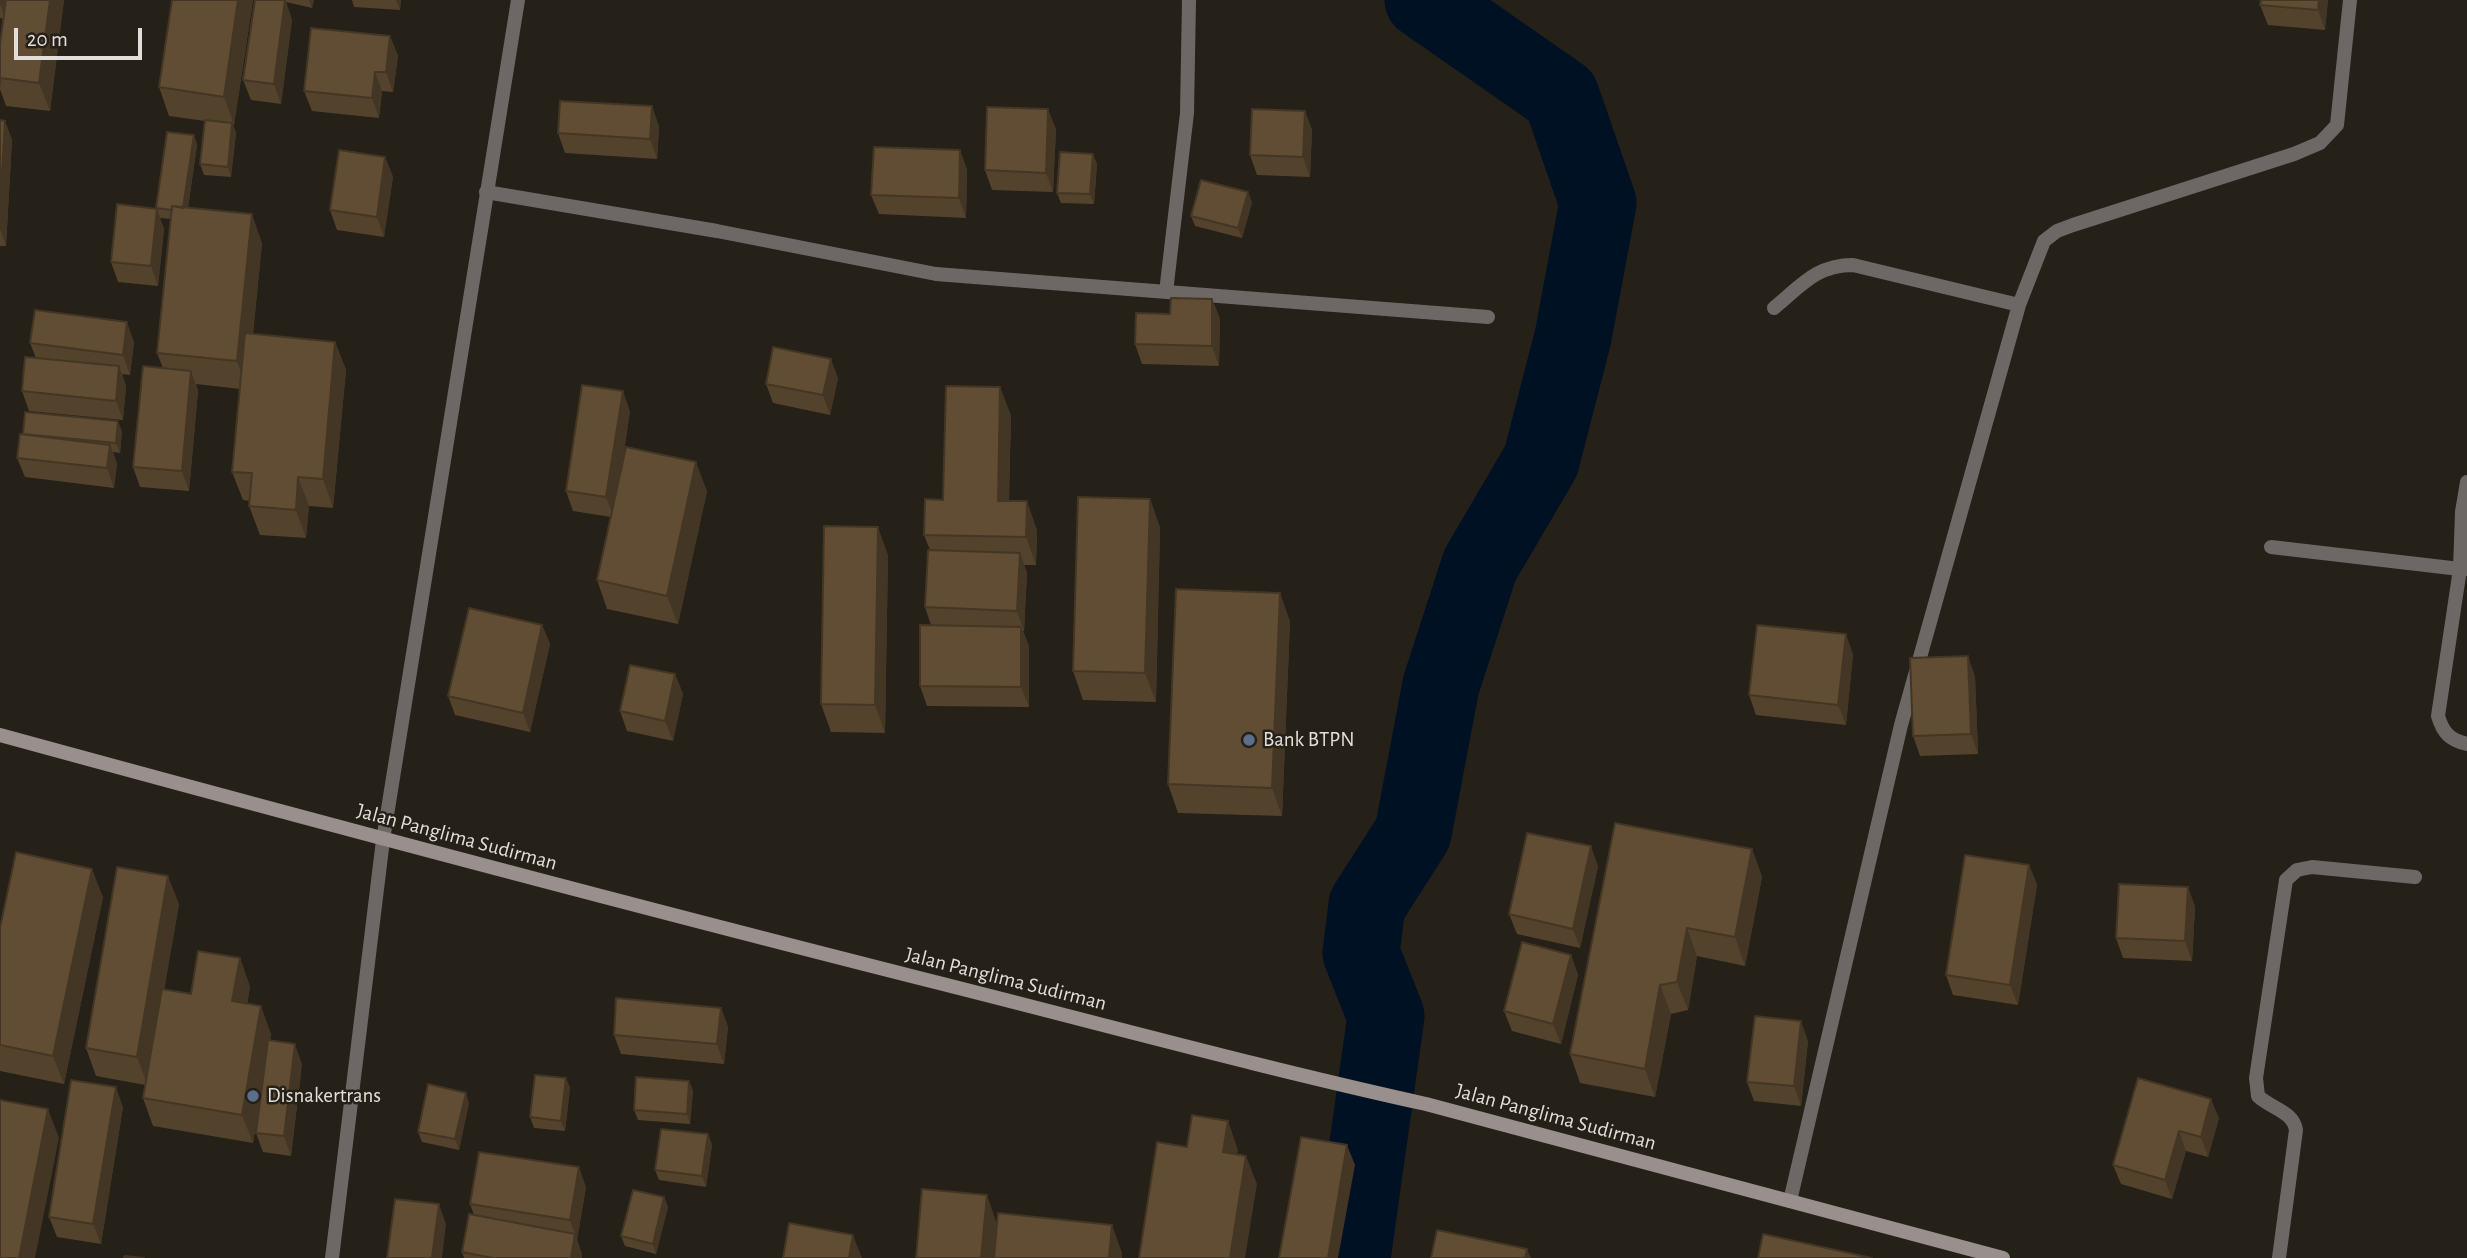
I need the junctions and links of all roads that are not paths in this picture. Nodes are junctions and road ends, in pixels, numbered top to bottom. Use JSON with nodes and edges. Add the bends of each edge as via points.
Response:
{"nodes":[{"id":1,"x":518,"y":0,"type":"edge"},
{"id":2,"x":1189,"y":0,"type":"edge"},
{"id":3,"x":2350,"y":0,"type":"edge"},
{"id":4,"x":486,"y":192,"type":"junction"},
{"id":5,"x":1166,"y":292,"type":"junction"},
{"id":6,"x":2019,"y":304,"type":"junction"},
{"id":7,"x":1774,"y":308,"type":"dead end"},
{"id":8,"x":1488,"y":317,"type":"dead end"},
{"id":9,"x":2467,"y":482,"type":"edge"},
{"id":10,"x":2271,"y":547,"type":"dead end"},
{"id":11,"x":2464,"y":569,"type":"edge"},
{"id":12,"x":0,"y":735,"type":"edge"},
{"id":13,"x":2467,"y":744,"type":"edge"},
{"id":14,"x":383,"y":840,"type":"junction"},
{"id":15,"x":2415,"y":877,"type":"dead end"},
{"id":16,"x":1790,"y":1202,"type":"junction"},
{"id":17,"x":332,"y":1258,"type":"edge"},
{"id":18,"x":2003,"y":1258,"type":"edge"},
{"id":19,"x":2278,"y":1258,"type":"edge"}],
"edges":[{"from":1,"to":4,"type":"street"},
{"from":2,"to":5,"type":"street","via":[[1187,113]]},
{"from":3,"to":6,"type":"street","via":[[2337,125],[2320,143],[2057,231],[2044,241]]},
{"from":4,"to":5,"type":"street","via":[[936,274]]},
{"from":4,"to":14,"type":"street"},
{"from":5,"to":8,"type":"street"},
{"from":6,"to":7,"type":"street","via":[[1853,265],[1836,265],[1820,270]]},
{"from":6,"to":16,"type":"street","via":[[1901,725]]},
{"from":9,"to":11,"type":"street","via":[[2462,512]]},
{"from":10,"to":11,"type":"street"},
{"from":11,"to":13,"type":"street","via":[[2438,716],[2442,730],[2453,741]]},
{"from":12,"to":14,"type":"main road","name":"Jalan Panglima Sudirman"},
{"from":14,"to":16,"type":"main road","name":"Jalan Panglima Sudirman","via":[[811,952],[1426,1104]]},
{"from":14,"to":17,"type":"street"},
{"from":15,"to":19,"type":"street","via":[[2312,867],[2297,870],[2286,880],[2256,1078],[2258,1096],[2290,1116],[2296,1130]]},
{"from":16,"to":18,"type":"main road","name":"Jalan Panglima Sudirman"}]}
